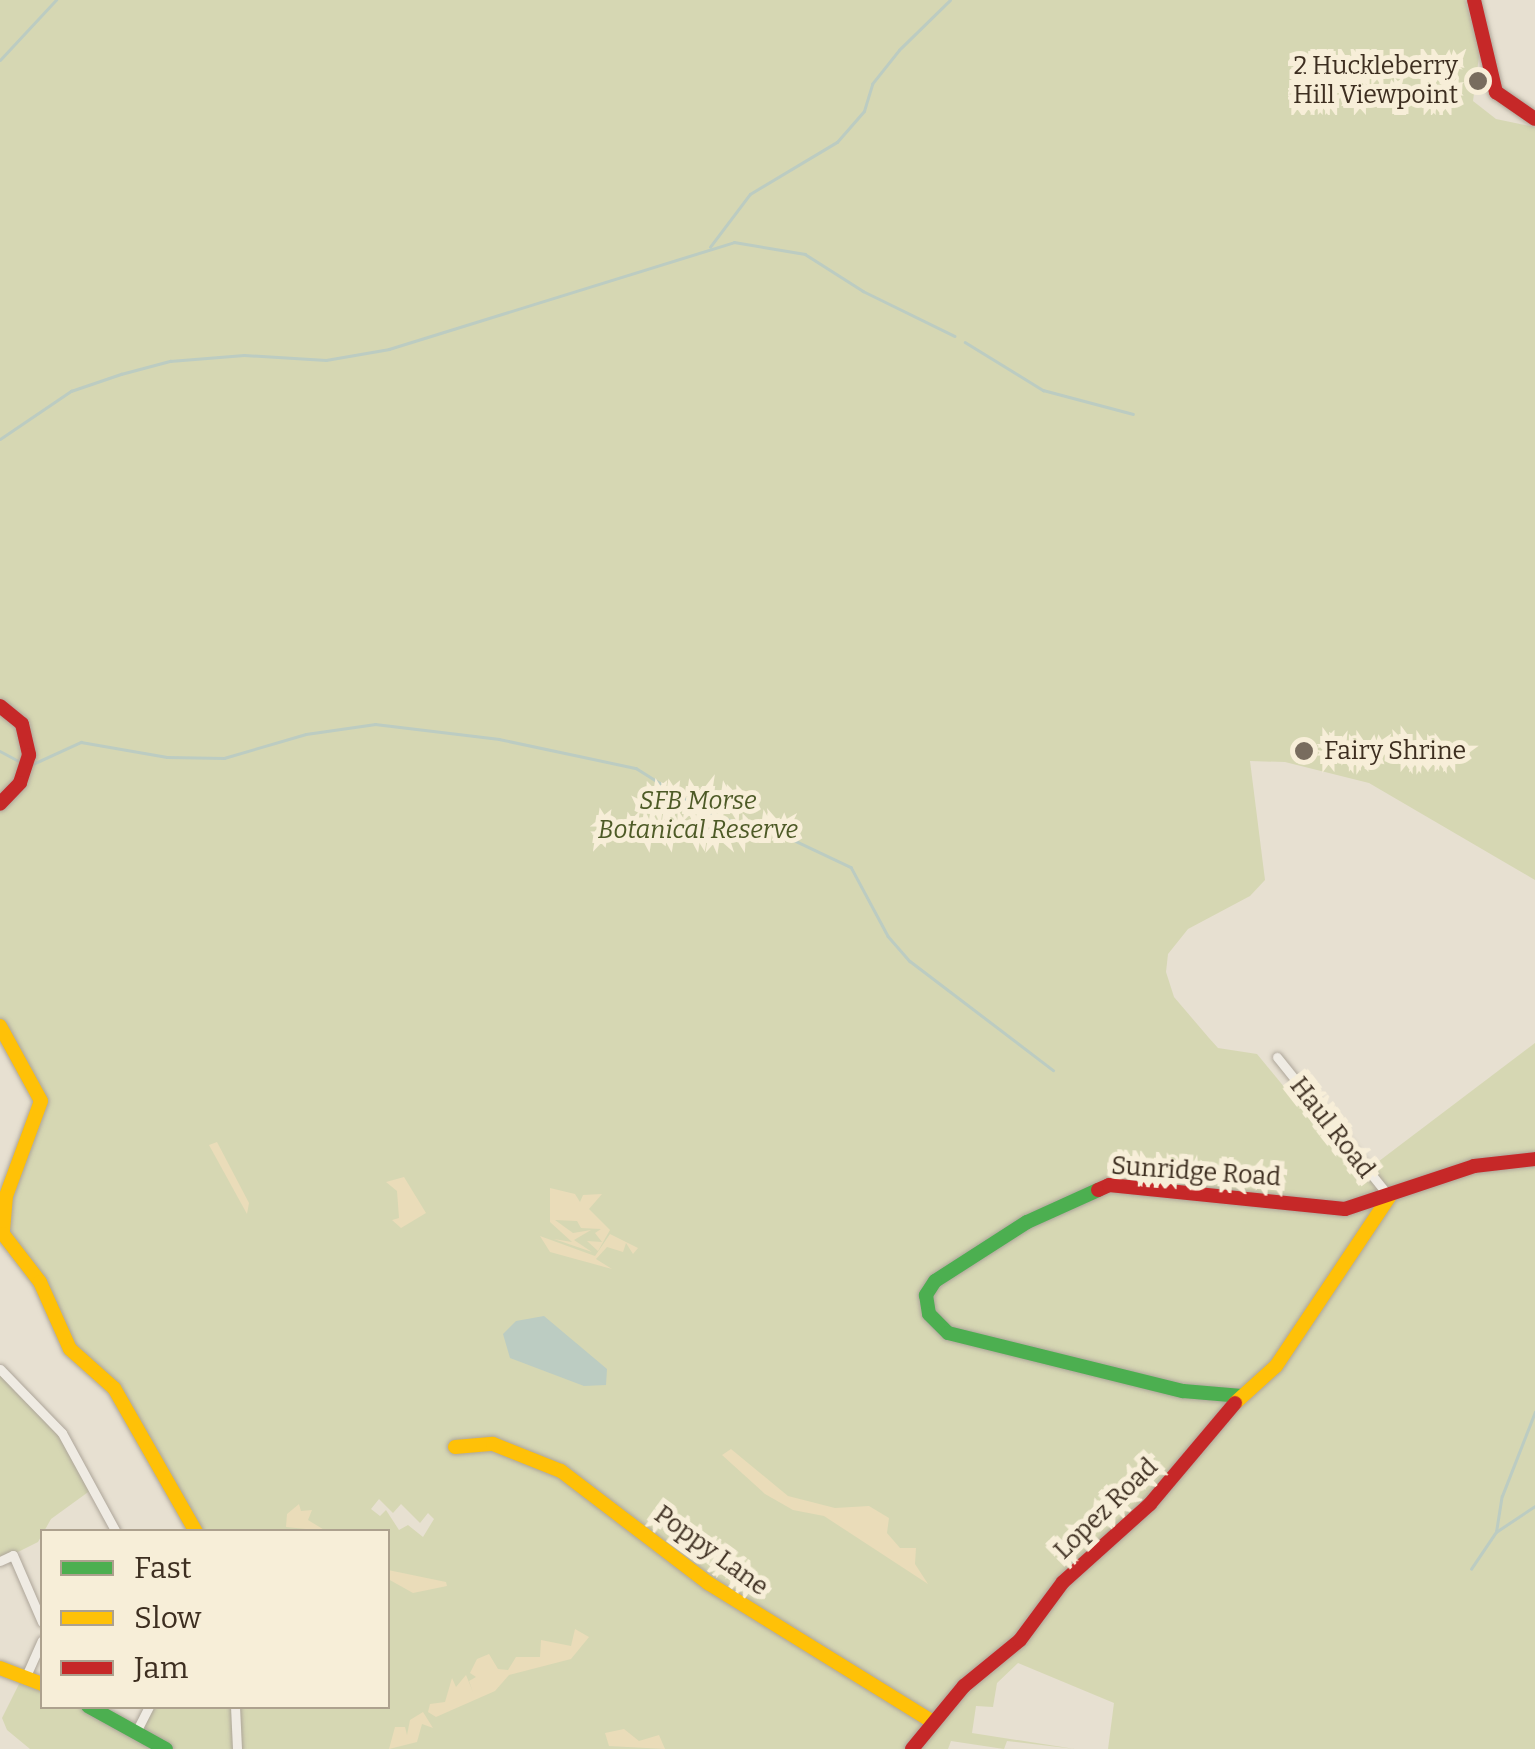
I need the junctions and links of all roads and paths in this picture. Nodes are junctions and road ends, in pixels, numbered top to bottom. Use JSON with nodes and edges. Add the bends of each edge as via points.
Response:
{"nodes":[{"id":1,"x":1474,"y":0,"type":"edge"},
{"id":2,"x":1535,"y":119,"type":"edge"},
{"id":3,"x":0,"y":706,"type":"edge"},
{"id":4,"x":0,"y":804,"type":"edge"},
{"id":5,"x":0,"y":1026,"type":"edge"},
{"id":6,"x":1276,"y":1057,"type":"dead end"},
{"id":7,"x":1535,"y":1159,"type":"edge"},
{"id":8,"x":1390,"y":1196,"type":"junction"},
{"id":9,"x":0,"y":1369,"type":"edge"},
{"id":10,"x":1242,"y":1396,"type":"junction"},
{"id":11,"x":455,"y":1447,"type":"dead end"},
{"id":12,"x":114,"y":1529,"type":"edge"},
{"id":13,"x":194,"y":1529,"type":"edge"},
{"id":14,"x":0,"y":1561,"type":"edge"},
{"id":15,"x":40,"y":1617,"type":"edge"},
{"id":16,"x":40,"y":1644,"type":"edge"},
{"id":17,"x":0,"y":1668,"type":"edge"},
{"id":18,"x":26,"y":1676,"type":"junction"},
{"id":19,"x":40,"y":1683,"type":"edge"},
{"id":20,"x":94,"y":1709,"type":"edge"},
{"id":21,"x":148,"y":1709,"type":"edge"},
{"id":22,"x":235,"y":1709,"type":"edge"},
{"id":23,"x":932,"y":1722,"type":"junction"},
{"id":24,"x":136,"y":1732,"type":"junction"},
{"id":25,"x":166,"y":1749,"type":"edge"},
{"id":26,"x":236,"y":1749,"type":"edge"},
{"id":27,"x":912,"y":1749,"type":"edge"}],
"edges":[{"from":1,"to":2,"type":"street","via":[[1486,30],[1491,83],[1510,107]]},
{"from":3,"to":4,"type":"street","via":[[22,724],[29,755],[20,783]]},
{"from":5,"to":13,"type":"street","via":[[42,1102],[9,1184],[3,1234],[40,1282],[65,1342],[119,1395]]},
{"from":6,"to":8,"type":"street","name":"Haul Road"},
{"from":7,"to":8,"type":"street","name":"Sunridge Road","via":[[1474,1166]]},
{"from":8,"to":10,"type":"street","name":"Lopez Road","via":[[1303,1331]]},
{"from":8,"to":10,"type":"street","name":"Sunridge Road","via":[[1345,1209],[1109,1185],[1026,1222],[935,1281],[926,1294],[929,1314],[948,1332],[1183,1392]]},
{"from":9,"to":12,"type":"street","via":[[62,1433]]},
{"from":10,"to":23,"type":"street","name":"Lopez Road","via":[[1150,1504],[1106,1538],[1020,1640]]},
{"from":11,"to":23,"type":"street","name":"Poppy Lane","via":[[493,1444],[561,1471],[708,1583]]},
{"from":14,"to":15,"type":"street","via":[[13,1554]]},
{"from":16,"to":18,"type":"street"},
{"from":17,"to":18,"type":"street"},
{"from":18,"to":19,"type":"street"},
{"from":20,"to":24,"type":"street"},
{"from":21,"to":24,"type":"street"},
{"from":22,"to":26,"type":"street"},
{"from":23,"to":27,"type":"street","name":"Lopez Road"},
{"from":24,"to":25,"type":"street"}]}
